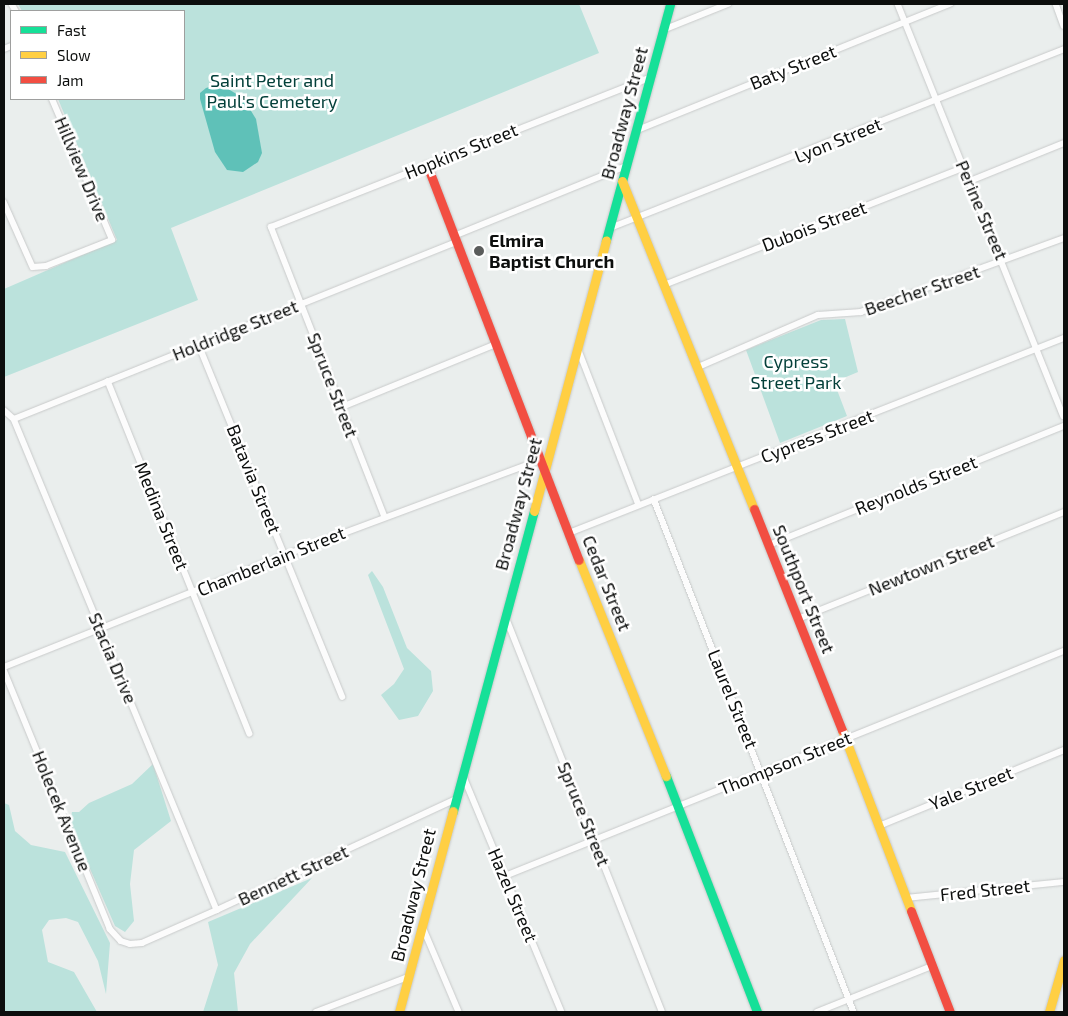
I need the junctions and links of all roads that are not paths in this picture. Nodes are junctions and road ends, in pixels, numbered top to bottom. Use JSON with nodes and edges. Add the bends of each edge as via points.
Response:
{"nodes":[{"id":1,"x":670,"y":4,"type":"edge"},
{"id":2,"x":728,"y":4,"type":"edge"},
{"id":3,"x":898,"y":4,"type":"edge"},
{"id":4,"x":950,"y":4,"type":"edge"},
{"id":5,"x":1056,"y":4,"type":"edge"},
{"id":6,"x":905,"y":22,"type":"junction"},
{"id":7,"x":1064,"y":26,"type":"edge"},
{"id":8,"x":663,"y":30,"type":"junction"},
{"id":9,"x":1064,"y":49,"type":"edge"},
{"id":10,"x":651,"y":77,"type":"junction"},
{"id":11,"x":52,"y":100,"type":"edge"},
{"id":12,"x":938,"y":100,"type":"junction"},
{"id":13,"x":636,"y":131,"type":"junction"},
{"id":14,"x":1064,"y":143,"type":"edge"},
{"id":15,"x":427,"y":166,"type":"junction"},
{"id":16,"x":626,"y":166,"type":"junction"},
{"id":17,"x":963,"y":168,"type":"junction"},
{"id":18,"x":622,"y":181,"type":"junction"},
{"id":19,"x":970,"y":181,"type":"junction"},
{"id":20,"x":4,"y":202,"type":"edge"},
{"id":21,"x":637,"y":220,"type":"junction"},
{"id":22,"x":271,"y":227,"type":"joint"},
{"id":23,"x":610,"y":228,"type":"junction"},
{"id":24,"x":1064,"y":238,"type":"edge"},
{"id":25,"x":455,"y":239,"type":"junction"},
{"id":26,"x":1004,"y":263,"type":"junction"},
{"id":27,"x":664,"y":285,"type":"junction"},
{"id":28,"x":302,"y":303,"type":"junction"},
{"id":29,"x":1064,"y":338,"type":"edge"},
{"id":30,"x":496,"y":344,"type":"junction"},
{"id":31,"x":199,"y":345,"type":"junction"},
{"id":32,"x":578,"y":348,"type":"junction"},
{"id":33,"x":1037,"y":349,"type":"junction"},
{"id":34,"x":696,"y":368,"type":"junction"},
{"id":35,"x":108,"y":381,"type":"junction"},
{"id":36,"x":342,"y":407,"type":"junction"},
{"id":37,"x":4,"y":410,"type":"edge"},
{"id":38,"x":1064,"y":416,"type":"edge"},
{"id":39,"x":14,"y":419,"type":"junction"},
{"id":40,"x":1064,"y":426,"type":"edge"},
{"id":41,"x":540,"y":460,"type":"junction"},
{"id":42,"x":738,"y":467,"type":"junction"},
{"id":43,"x":543,"y":470,"type":"junction"},
{"id":44,"x":654,"y":499,"type":"junction"},
{"id":45,"x":639,"y":505,"type":"junction"},
{"id":46,"x":1064,"y":512,"type":"edge"},
{"id":47,"x":384,"y":516,"type":"junction"},
{"id":48,"x":569,"y":533,"type":"junction"},
{"id":49,"x":769,"y":545,"type":"junction"},
{"id":50,"x":285,"y":555,"type":"junction"},
{"id":51,"x":193,"y":592,"type":"junction"},
{"id":52,"x":506,"y":617,"type":"junction"},
{"id":53,"x":798,"y":619,"type":"junction"},
{"id":54,"x":100,"y":629,"type":"junction"},
{"id":55,"x":1064,"y":651,"type":"edge"},
{"id":56,"x":4,"y":669,"type":"edge"},
{"id":57,"x":343,"y":697,"type":"dead end"},
{"id":58,"x":250,"y":734,"type":"dead end"},
{"id":59,"x":846,"y":739,"type":"junction"},
{"id":60,"x":1064,"y":750,"type":"edge"},
{"id":61,"x":762,"y":772,"type":"junction"},
{"id":62,"x":464,"y":777,"type":"junction"},
{"id":63,"x":454,"y":800,"type":"junction"},
{"id":64,"x":678,"y":806,"type":"junction"},
{"id":65,"x":879,"y":826,"type":"junction"},
{"id":66,"x":595,"y":841,"type":"junction"},
{"id":67,"x":505,"y":876,"type":"junction"},
{"id":68,"x":1064,"y":882,"type":"edge"},
{"id":69,"x":906,"y":898,"type":"junction"},
{"id":70,"x":217,"y":910,"type":"junction"},
{"id":71,"x":422,"y":925,"type":"junction"},
{"id":72,"x":130,"y":944,"type":"joint"},
{"id":73,"x":1064,"y":960,"type":"edge"},
{"id":74,"x":932,"y":966,"type":"junction"},
{"id":75,"x":408,"y":977,"type":"junction"},
{"id":76,"x":849,"y":999,"type":"junction"},
{"id":77,"x":316,"y":1012,"type":"edge"},
{"id":78,"x":399,"y":1012,"type":"edge"},
{"id":79,"x":459,"y":1012,"type":"edge"},
{"id":80,"x":562,"y":1012,"type":"edge"},
{"id":81,"x":662,"y":1012,"type":"edge"},
{"id":82,"x":757,"y":1012,"type":"edge"},
{"id":83,"x":817,"y":1012,"type":"edge"},
{"id":84,"x":854,"y":1012,"type":"edge"},
{"id":85,"x":950,"y":1012,"type":"edge"},
{"id":86,"x":1049,"y":1012,"type":"edge"}],
"edges":[{"from":1,"to":8,"type":"street","name":"Broadway Street"},
{"from":2,"to":8,"type":"street"},
{"from":3,"to":6,"type":"street","name":"Perine Street"},
{"from":4,"to":6,"type":"street","name":"Baty Street"},
{"from":5,"to":7,"type":"street"},
{"from":6,"to":12,"type":"street","name":"Perine Street"},
{"from":6,"to":13,"type":"street","name":"Baty Street"},
{"from":8,"to":10,"type":"street","name":"Broadway Street"},
{"from":9,"to":12,"type":"street","name":"Lyon Street"},
{"from":10,"to":13,"type":"street","name":"Broadway Street"},
{"from":10,"to":15,"type":"street","name":"Hopkins Street"},
{"from":11,"to":20,"type":"street","name":"Hillview Drive","via":[[112,240],[46,266],[33,267]]},
{"from":12,"to":17,"type":"street","name":"Perine Street"},
{"from":12,"to":21,"type":"street","name":"Lyon Street"},
{"from":13,"to":16,"type":"street","name":"Broadway Street"},
{"from":14,"to":19,"type":"street"},
{"from":15,"to":22,"type":"street","name":"Hopkins Street"},
{"from":15,"to":25,"type":"street","name":"Cedar Street"},
{"from":16,"to":18,"type":"street","name":"Broadway Street"},
{"from":16,"to":25,"type":"street","name":"Holdridge Street"},
{"from":17,"to":19,"type":"street","name":"Perine Street"},
{"from":17,"to":27,"type":"street","name":"Dubois Street"},
{"from":18,"to":21,"type":"street","name":"Southport Street"},
{"from":18,"to":23,"type":"street","name":"Broadway Street"},
{"from":19,"to":26,"type":"street","name":"Perine Street"},
{"from":21,"to":23,"type":"street","name":"Lyon Street"},
{"from":21,"to":27,"type":"street","name":"Southport Street"},
{"from":22,"to":28,"type":"street","name":"Spruce Street"},
{"from":23,"to":32,"type":"street","name":"Broadway Street"},
{"from":24,"to":26,"type":"street","name":"Beecher Street"},
{"from":25,"to":28,"type":"street","name":"Holdridge Street"},
{"from":25,"to":30,"type":"street","name":"Cedar Street"},
{"from":26,"to":33,"type":"street","name":"Perine Street"},
{"from":26,"to":34,"type":"street","name":"Beecher Street","via":[[861,312],[818,315]]},
{"from":27,"to":34,"type":"street","name":"Southport Street"},
{"from":28,"to":31,"type":"street","name":"Holdridge Street"},
{"from":28,"to":36,"type":"street","name":"Spruce Street"},
{"from":29,"to":33,"type":"street","name":"Cypress Street"},
{"from":30,"to":36,"type":"street"},
{"from":30,"to":41,"type":"street","name":"Cedar Street"},
{"from":31,"to":35,"type":"street","name":"Holdridge Street"},
{"from":31,"to":50,"type":"street","name":"Batavia Street"},
{"from":32,"to":43,"type":"street","name":"Broadway Street"},
{"from":32,"to":45,"type":"street"},
{"from":33,"to":38,"type":"street","name":"Perine Street"},
{"from":33,"to":42,"type":"street","name":"Cypress Street"},
{"from":34,"to":42,"type":"street","name":"Southport Street"},
{"from":35,"to":39,"type":"street","name":"Holdridge Street"},
{"from":35,"to":51,"type":"street","name":"Medina Street"},
{"from":36,"to":47,"type":"street","name":"Spruce Street"},
{"from":37,"to":39,"type":"street","name":"Stacia Drive"},
{"from":39,"to":54,"type":"street","name":"Stacia Drive"},
{"from":40,"to":49,"type":"street","name":"Reynolds Street"},
{"from":41,"to":43,"type":"street","name":"Cedar Street"},
{"from":41,"to":47,"type":"street","name":"Chamberlain Street"},
{"from":42,"to":44,"type":"street","name":"Cypress Street"},
{"from":42,"to":49,"type":"street","name":"Southport Street"},
{"from":43,"to":48,"type":"street","name":"Cedar Street"},
{"from":43,"to":52,"type":"street","name":"Broadway Street"},
{"from":44,"to":45,"type":"street","name":"Cypress Street"},
{"from":44,"to":61,"type":"street","name":"Laurel Street"},
{"from":45,"to":48,"type":"street","name":"Cypress Street"},
{"from":46,"to":53,"type":"street","name":"Newtown Street"},
{"from":47,"to":50,"type":"street","name":"Chamberlain Street"},
{"from":48,"to":64,"type":"street","name":"Cedar Street"},
{"from":49,"to":53,"type":"street","name":"Southport Street"},
{"from":50,"to":51,"type":"street","name":"Chamberlain Street"},
{"from":50,"to":57,"type":"street","name":"Batavia Street"},
{"from":51,"to":54,"type":"street","name":"Chamberlain Street"},
{"from":51,"to":58,"type":"street","name":"Medina Street"},
{"from":52,"to":62,"type":"street","name":"Broadway Street"},
{"from":52,"to":66,"type":"street","name":"Spruce Street"},
{"from":53,"to":59,"type":"street","name":"Southport Street"},
{"from":54,"to":56,"type":"street","name":"Chamberlain Street"},
{"from":54,"to":70,"type":"street","name":"Stacia Drive"},
{"from":55,"to":59,"type":"street","name":"Thompson Street"},
{"from":56,"to":72,"type":"street","name":"Holecek Avenue","via":[[110,929],[120,941]]},
{"from":59,"to":61,"type":"street","name":"Thompson Street"},
{"from":59,"to":65,"type":"street","name":"Southport Street"},
{"from":60,"to":65,"type":"street","name":"Yale Street"},
{"from":61,"to":64,"type":"street","name":"Thompson Street"},
{"from":61,"to":76,"type":"street","name":"Laurel Street"},
{"from":62,"to":63,"type":"street","name":"Broadway Street"},
{"from":62,"to":67,"type":"street","name":"Hazel Street"},
{"from":63,"to":70,"type":"street","name":"Bennett Street"},
{"from":63,"to":71,"type":"street","name":"Broadway Street"},
{"from":64,"to":66,"type":"street","name":"Thompson Street"},
{"from":64,"to":82,"type":"street","name":"Cedar Street"},
{"from":65,"to":69,"type":"street","name":"Southport Street"},
{"from":66,"to":67,"type":"street","name":"Thompson Street"},
{"from":66,"to":81,"type":"street","name":"Spruce Street"},
{"from":67,"to":80,"type":"street","name":"Hazel Street"},
{"from":68,"to":69,"type":"street","name":"Fred Street"},
{"from":69,"to":74,"type":"street","name":"Southport Street"},
{"from":70,"to":72,"type":"street","name":"Bennett Street","via":[[142,943]]},
{"from":71,"to":75,"type":"street","name":"Broadway Street"},
{"from":71,"to":79,"type":"street"},
{"from":73,"to":86,"type":"street"},
{"from":74,"to":76,"type":"street"},
{"from":74,"to":85,"type":"street","name":"Southport Street"},
{"from":75,"to":77,"type":"street"},
{"from":75,"to":78,"type":"street","name":"Broadway Street"},
{"from":76,"to":83,"type":"street"},
{"from":76,"to":84,"type":"street","name":"Laurel Street"}]}
